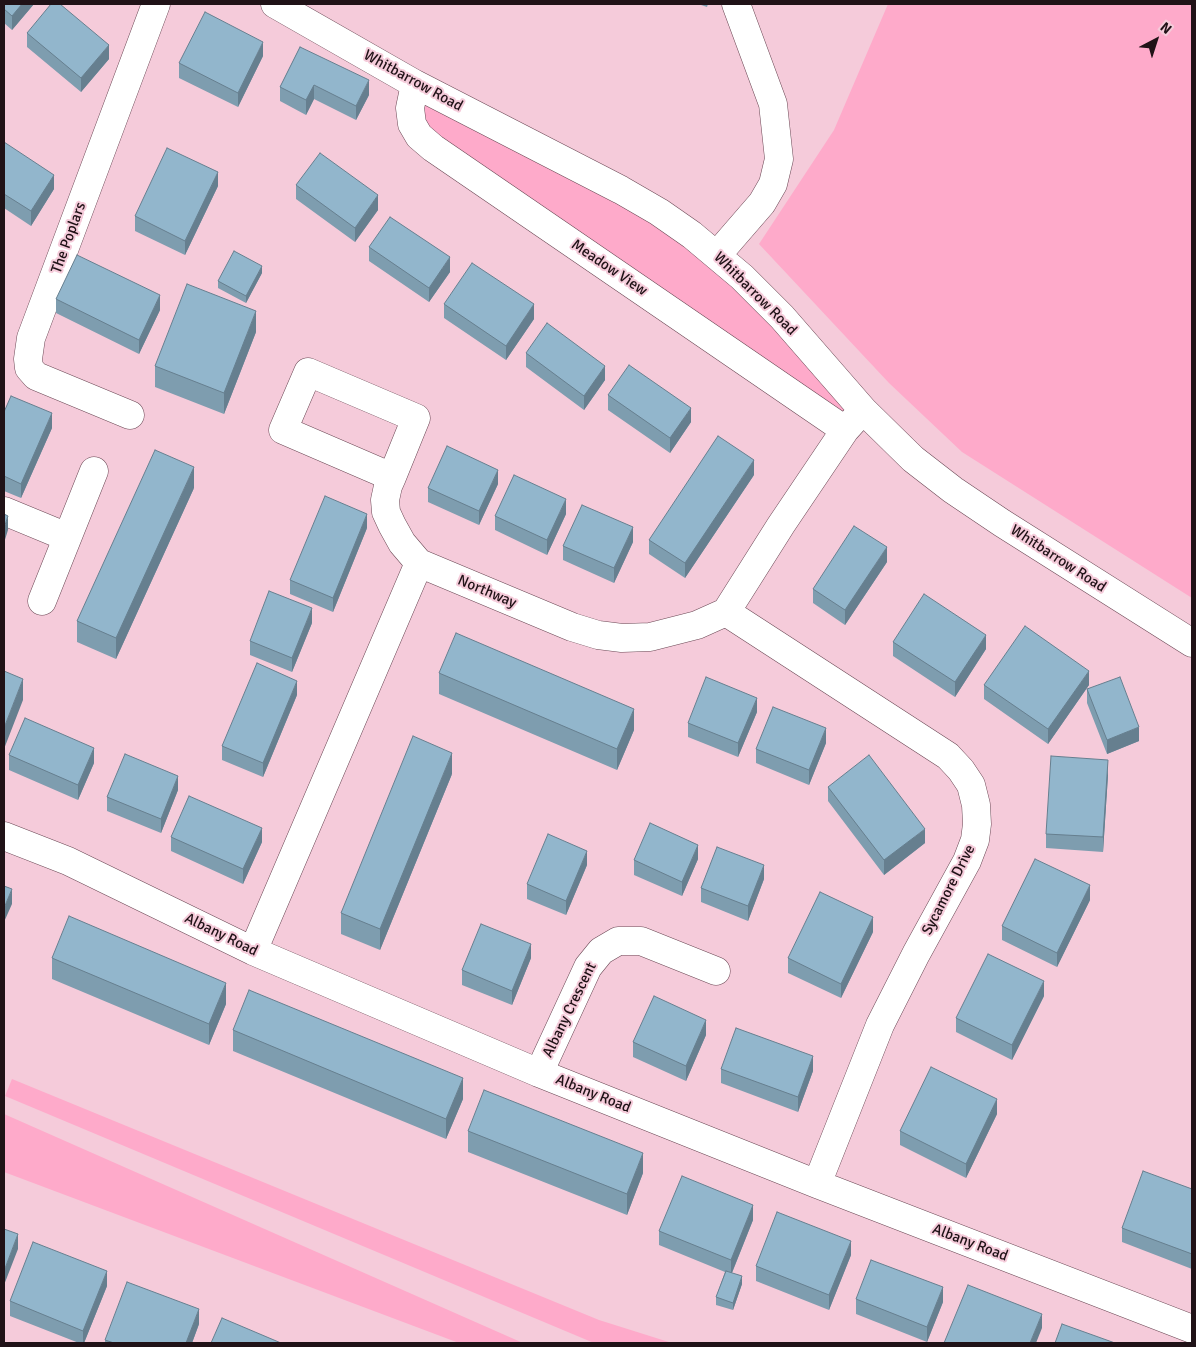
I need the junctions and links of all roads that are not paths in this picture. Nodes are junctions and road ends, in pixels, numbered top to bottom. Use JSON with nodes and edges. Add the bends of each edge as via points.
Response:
{"nodes":[{"id":1,"x":156,"y":4,"type":"edge"},
{"id":2,"x":275,"y":4,"type":"edge"},
{"id":3,"x":736,"y":4,"type":"edge"},
{"id":4,"x":415,"y":84,"type":"junction"},
{"id":5,"x":717,"y":255,"type":"junction"},
{"id":6,"x":863,"y":410,"type":"junction"},
{"id":7,"x":130,"y":415,"type":"dead end"},
{"id":8,"x":845,"y":430,"type":"junction"},
{"id":9,"x":94,"y":471,"type":"dead end"},
{"id":10,"x":392,"y":476,"type":"junction"},
{"id":11,"x":4,"y":510,"type":"edge"},
{"id":12,"x":68,"y":537,"type":"junction"},
{"id":13,"x":419,"y":563,"type":"junction"},
{"id":14,"x":42,"y":601,"type":"dead end"},
{"id":15,"x":726,"y":612,"type":"junction"},
{"id":16,"x":1192,"y":643,"type":"edge"},
{"id":17,"x":4,"y":836,"type":"edge"},
{"id":18,"x":253,"y":951,"type":"junction"},
{"id":19,"x":716,"y":971,"type":"dead end"},
{"id":20,"x":539,"y":1073,"type":"junction"},
{"id":21,"x":817,"y":1184,"type":"junction"},
{"id":22,"x":1192,"y":1330,"type":"edge"}],
"edges":[{"from":1,"to":7,"type":"street","name":"The Poplars","via":[[31,338],[28,359],[36,376]]},
{"from":2,"to":4,"type":"street","name":"Whitbarrow Road"},
{"from":3,"to":5,"type":"street","via":[[773,104],[779,159],[773,184],[762,202]]},
{"from":4,"to":5,"type":"street","name":"Whitbarrow Road","via":[[621,190],[659,212]]},
{"from":4,"to":8,"type":"street","name":"Meadow View","via":[[410,108],[412,124],[419,136],[433,148]]},
{"from":5,"to":6,"type":"street","name":"Whitbarrow Road","via":[[782,317]]},
{"from":6,"to":8,"type":"street"},
{"from":6,"to":16,"type":"street","name":"Whitbarrow Road","via":[[913,459],[953,490]]},
{"from":8,"to":15,"type":"street"},
{"from":9,"to":12,"type":"street"},
{"from":10,"to":10,"type":"street","via":[[283,430],[308,372],[416,418]]},
{"from":10,"to":13,"type":"street","via":[[385,500],[386,512],[402,543]]},
{"from":11,"to":12,"type":"street"},
{"from":12,"to":14,"type":"street"},
{"from":13,"to":15,"type":"street","name":"Northway","via":[[598,635],[650,637],[697,625]]},
{"from":13,"to":18,"type":"street"},
{"from":15,"to":21,"type":"street","name":"Sycamore Drive","via":[[948,756],[971,785],[976,805],[975,840],[967,861],[880,1025]]},
{"from":17,"to":18,"type":"street","name":"Albany Road","via":[[68,861]]},
{"from":18,"to":20,"type":"street","name":"Albany Road"},
{"from":19,"to":20,"type":"street","name":"Albany Crescent","via":[[641,941],[618,941],[601,951],[588,966]]},
{"from":20,"to":21,"type":"street","name":"Albany Road"},
{"from":21,"to":22,"type":"street","name":"Albany Road"}]}
